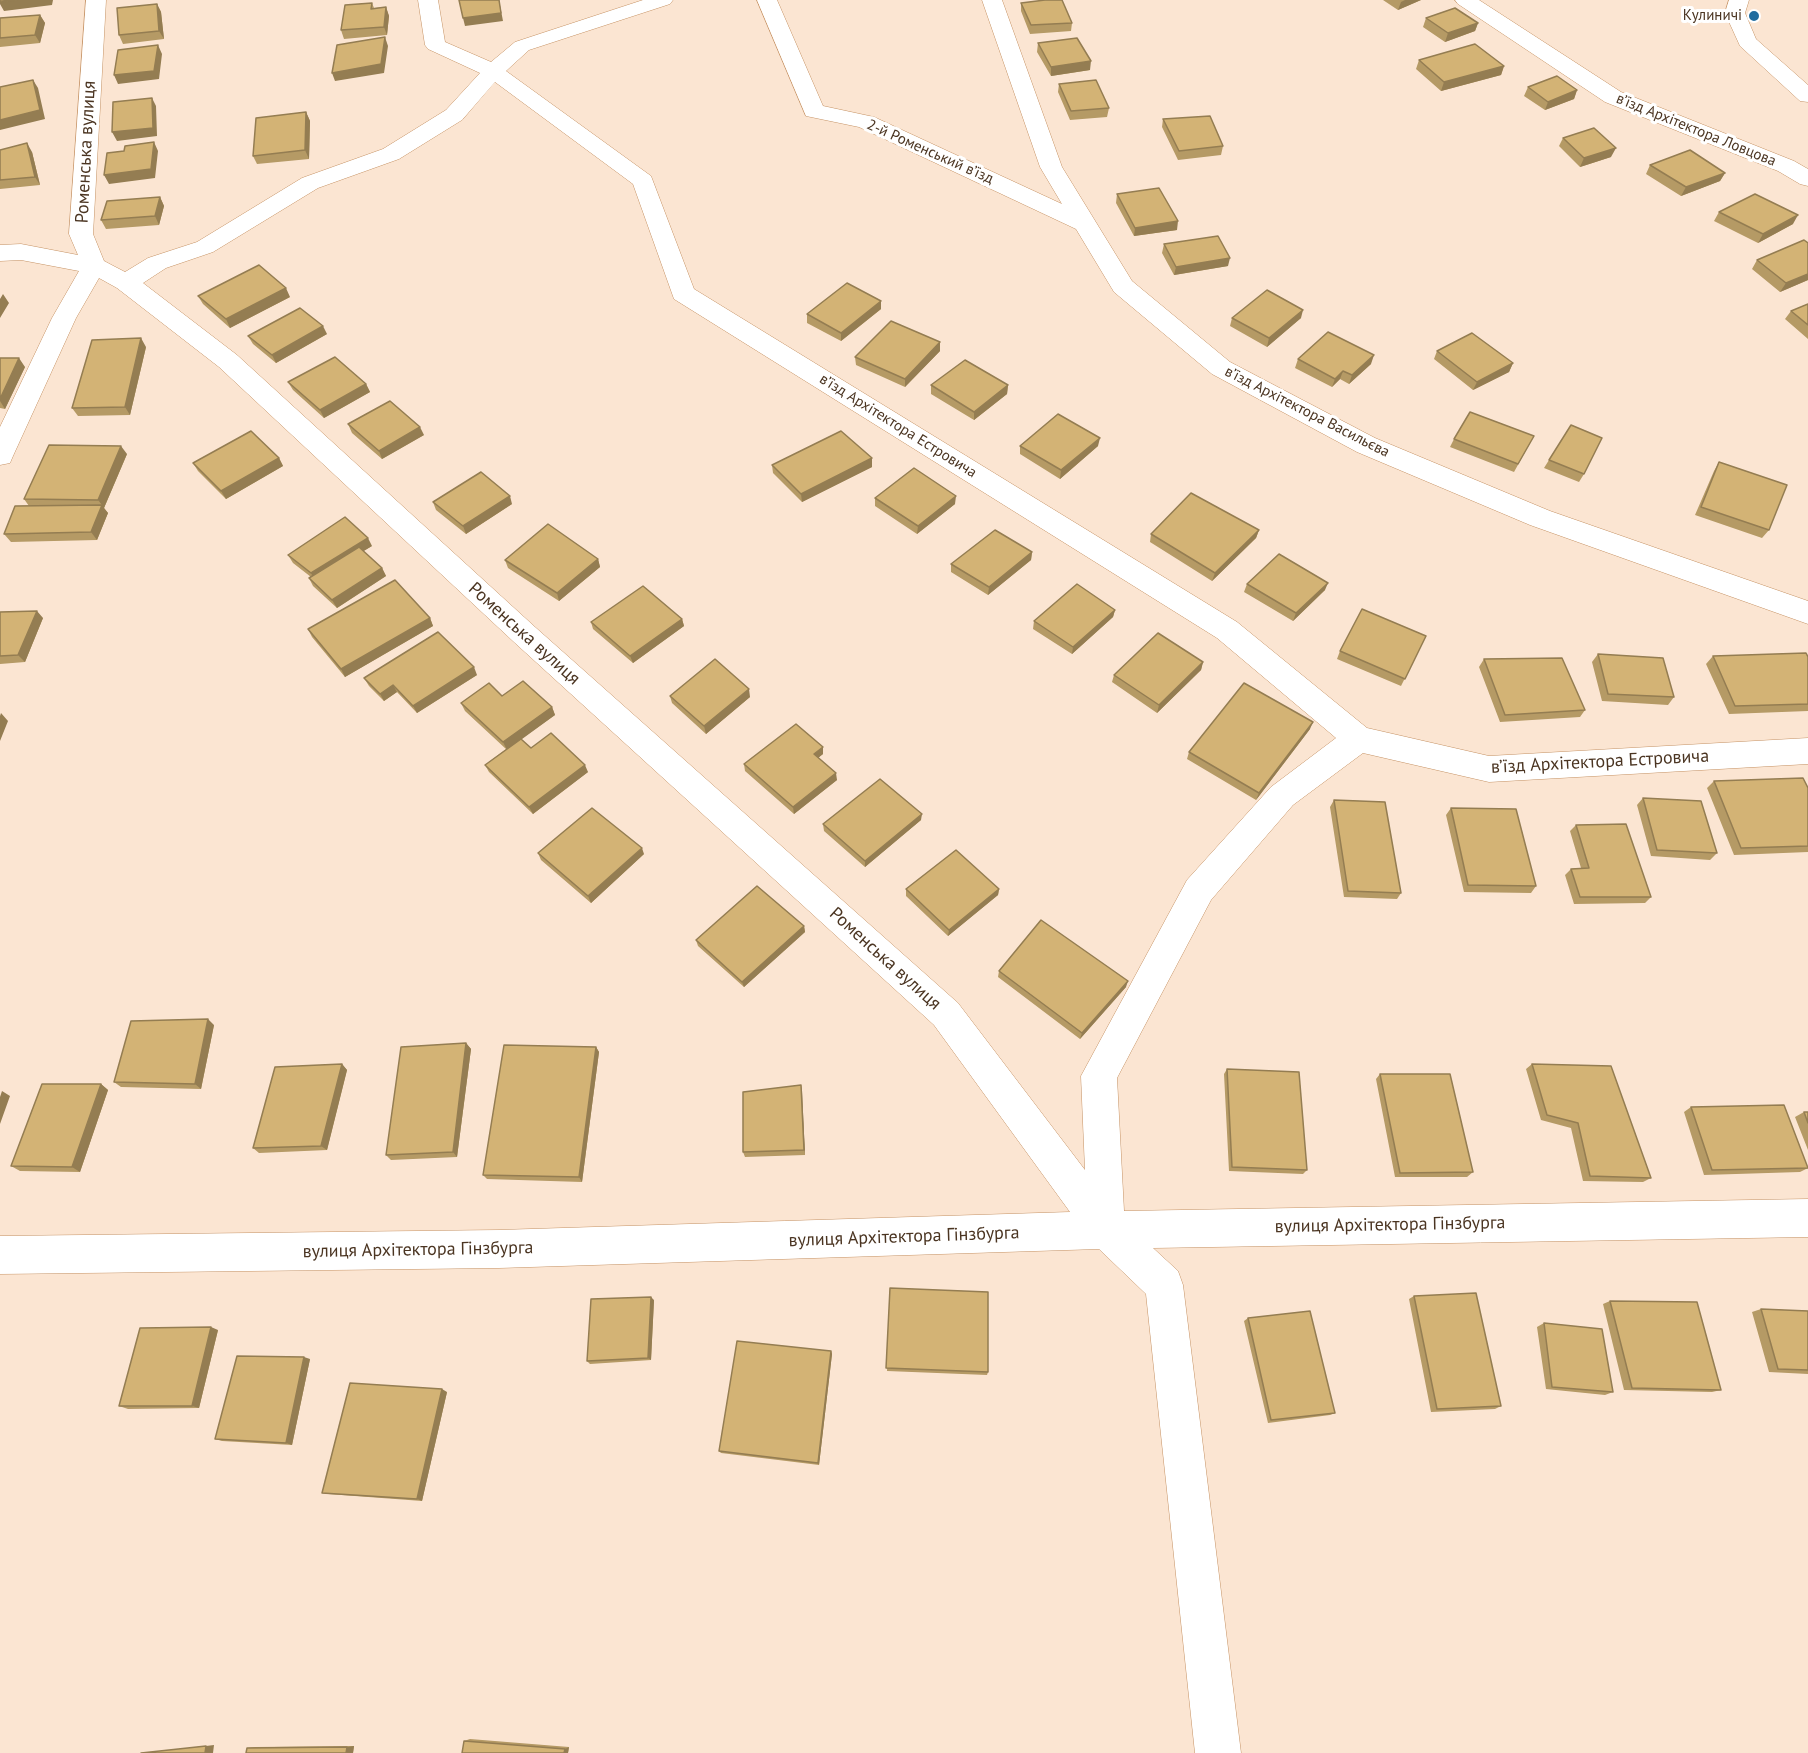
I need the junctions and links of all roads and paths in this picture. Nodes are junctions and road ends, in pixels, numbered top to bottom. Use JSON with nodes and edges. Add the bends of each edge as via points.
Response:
{"nodes":[{"id":1,"x":96,"y":0,"type":"edge"},
{"id":2,"x":428,"y":0,"type":"edge"},
{"id":3,"x":663,"y":0,"type":"edge"},
{"id":4,"x":767,"y":0,"type":"edge"},
{"id":5,"x":992,"y":0,"type":"edge"},
{"id":6,"x":1466,"y":0,"type":"edge"},
{"id":7,"x":1738,"y":0,"type":"edge"},
{"id":8,"x":493,"y":71,"type":"junction"},
{"id":9,"x":1804,"y":91,"type":"edge"},
{"id":10,"x":1808,"y":179,"type":"edge"},
{"id":11,"x":1086,"y":224,"type":"junction"},
{"id":12,"x":0,"y":253,"type":"edge"},
{"id":13,"x":94,"y":266,"type":"junction"},
{"id":14,"x":126,"y":282,"type":"junction"},
{"id":15,"x":0,"y":456,"type":"edge"},
{"id":16,"x":1808,"y":613,"type":"edge"},
{"id":17,"x":1358,"y":739,"type":"junction"},
{"id":18,"x":1808,"y":751,"type":"edge"},
{"id":19,"x":1808,"y":1218,"type":"edge"},
{"id":20,"x":1106,"y":1230,"type":"junction"},
{"id":21,"x":0,"y":1255,"type":"edge"},
{"id":22,"x":1218,"y":1753,"type":"edge"}],
"edges":[{"from":1,"to":13,"type":"street","name":"Роменська вулиця","via":[[81,234]]},
{"from":2,"to":8,"type":"street","name":"в’їзд Архітектора Естровича","via":[[435,45]]},
{"from":3,"to":8,"type":"street","via":[[522,46]]},
{"from":4,"to":11,"type":"street","name":"2-й Роменський в’їзд","via":[[814,111],[866,122]]},
{"from":5,"to":11,"type":"street","name":"в’їзд Архітектора Васильєва","via":[[1052,167]]},
{"from":6,"to":10,"type":"street","name":"в’їзд Архітектора Ловцова","via":[[1612,97],[1786,166]]},
{"from":7,"to":9,"type":"street","via":[[1735,13],[1747,42]]},
{"from":8,"to":14,"type":"street","via":[[454,116],[391,154],[310,183],[206,247],[157,263]]},
{"from":8,"to":17,"type":"street","name":"в’їзд Архітектора Естровича","via":[[643,182],[683,293],[1227,630]]},
{"from":11,"to":16,"type":"street","name":"в’їзд Архітектора Васильєва","via":[[1123,286],[1221,368],[1366,445],[1540,518]]},
{"from":12,"to":13,"type":"street","via":[[21,252]]},
{"from":13,"to":14,"type":"street","name":"Роменська вулиця"},
{"from":13,"to":15,"type":"street","via":[[64,318]]},
{"from":14,"to":20,"type":"street","name":"Роменська вулиця","via":[[228,362],[946,1014]]},
{"from":17,"to":18,"type":"street","name":"в’їзд Архітектора Естровича","via":[[1489,769]]},
{"from":17,"to":20,"type":"street","via":[[1282,796],[1199,890],[1099,1076]]},
{"from":19,"to":20,"type":"street","name":"вулиця Архітектора Гінзбурга"},
{"from":20,"to":21,"type":"street","name":"вулиця Архітектора Гінзбурга","via":[[499,1249]]},
{"from":20,"to":22,"type":"street","name":"Роменська вулиця","via":[[1164,1285]]}]}
